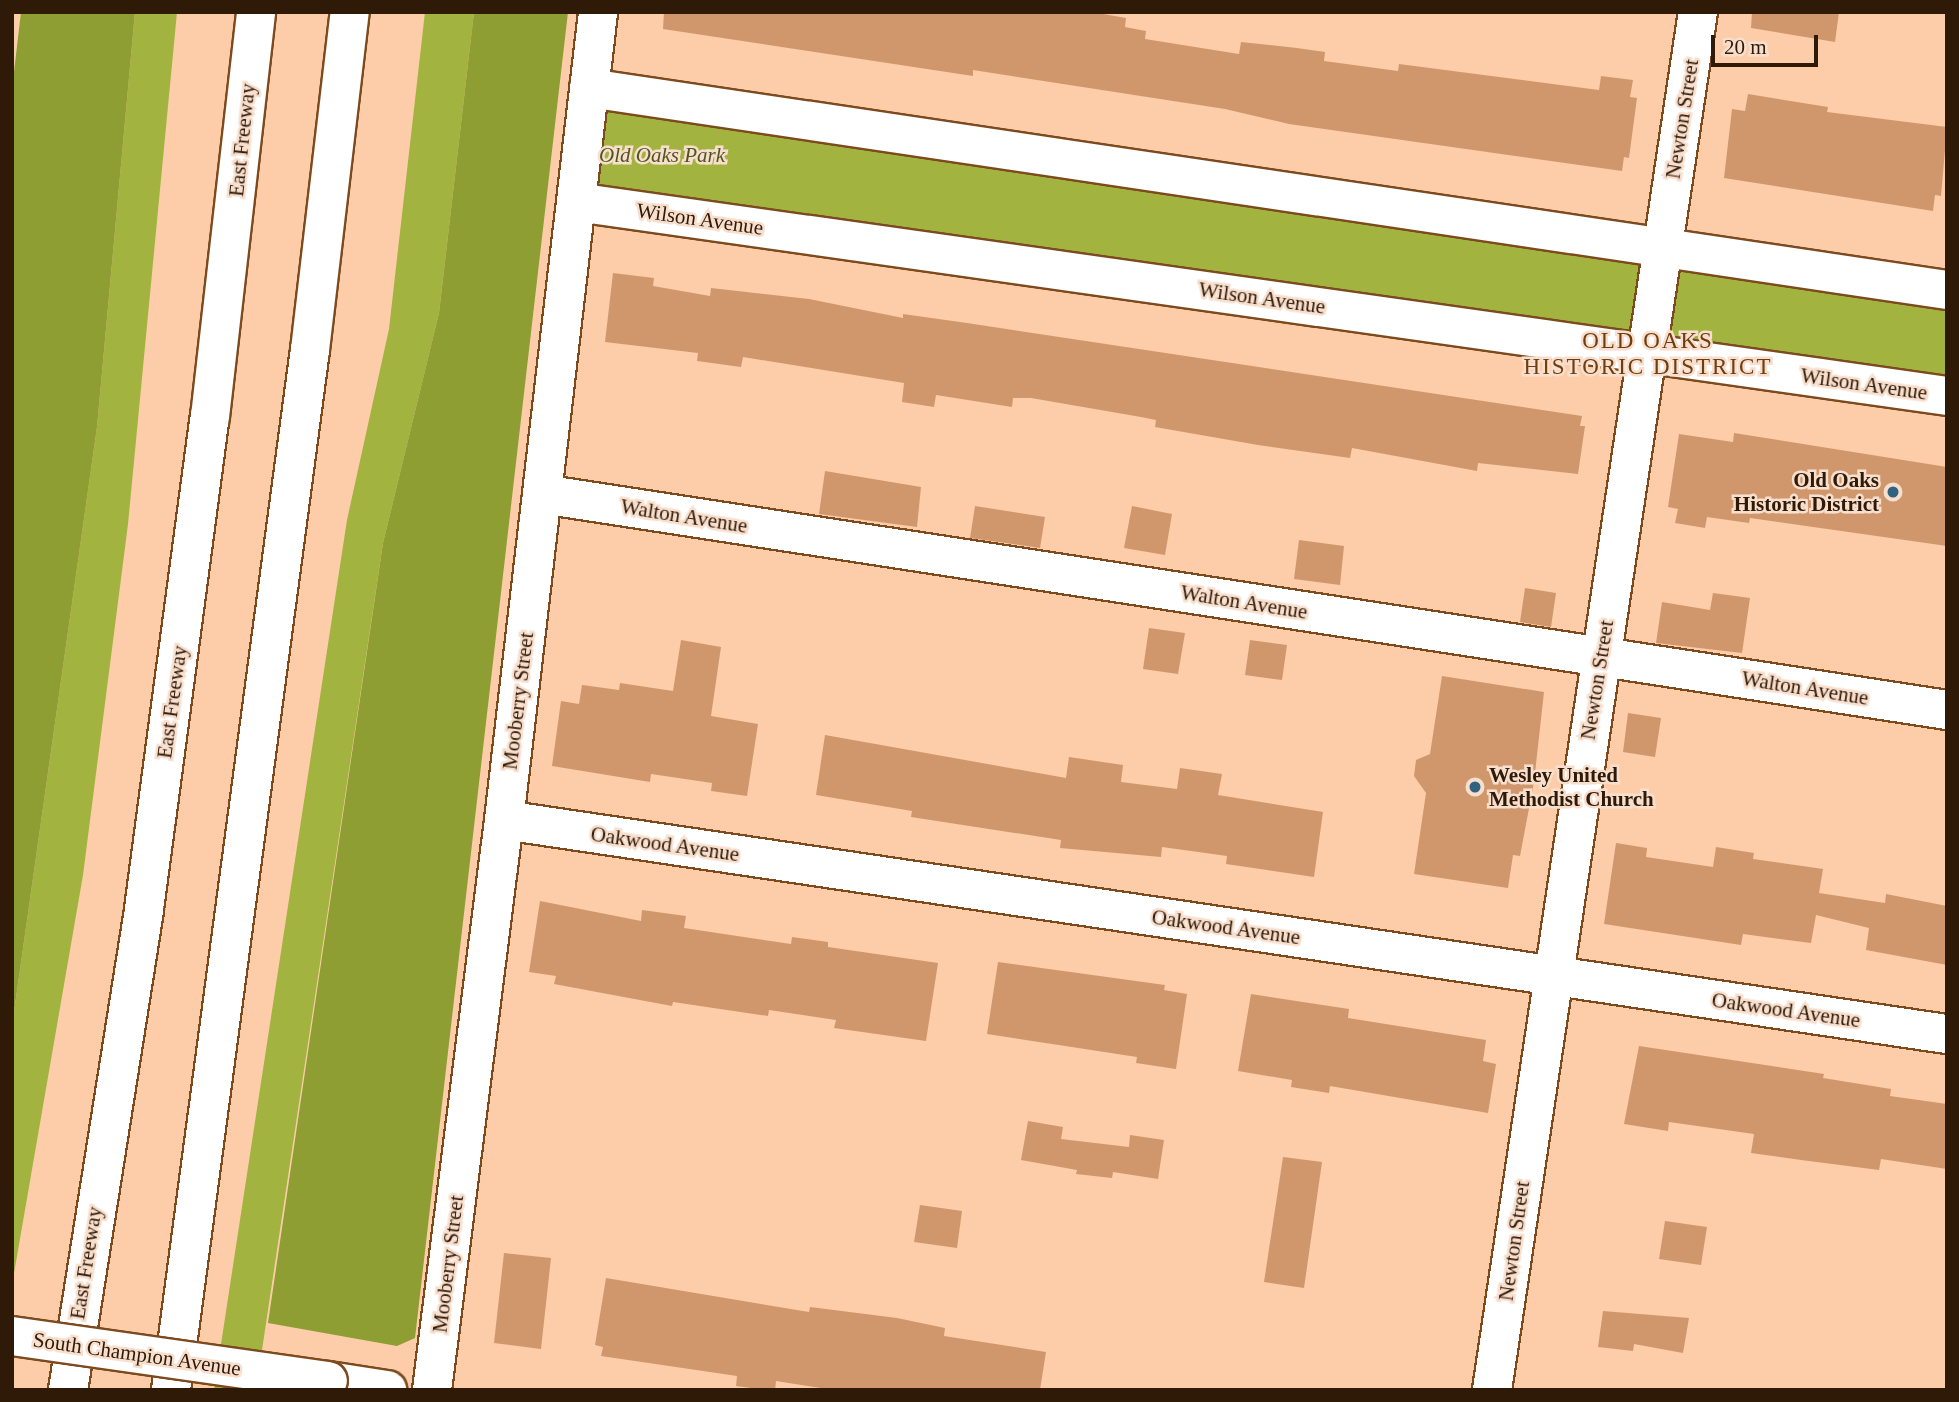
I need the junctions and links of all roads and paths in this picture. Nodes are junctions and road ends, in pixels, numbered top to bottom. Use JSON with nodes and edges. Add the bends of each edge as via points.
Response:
{"nodes":[{"id":1,"x":256,"y":12,"type":"edge"},
{"id":2,"x":351,"y":12,"type":"edge"},
{"id":3,"x":598,"y":12,"type":"edge"},
{"id":4,"x":1698,"y":12,"type":"edge"},
{"id":5,"x":589,"y":88,"type":"junction"},
{"id":6,"x":576,"y":201,"type":"junction"},
{"id":7,"x":1662,"y":247,"type":"junction"},
{"id":8,"x":1947,"y":290,"type":"edge"},
{"id":9,"x":1646,"y":353,"type":"junction"},
{"id":10,"x":1947,"y":396,"type":"edge"},
{"id":11,"x":542,"y":494,"type":"junction"},
{"id":12,"x":1600,"y":657,"type":"junction"},
{"id":13,"x":1947,"y":710,"type":"edge"},
{"id":14,"x":504,"y":820,"type":"junction"},
{"id":15,"x":1551,"y":976,"type":"junction"},
{"id":16,"x":1947,"y":1034,"type":"edge"},
{"id":17,"x":12,"y":1336,"type":"edge"},
{"id":18,"x":68,"y":1390,"type":"edge"},
{"id":19,"x":171,"y":1390,"type":"edge"},
{"id":20,"x":387,"y":1390,"type":"edge"},
{"id":21,"x":432,"y":1390,"type":"edge"},
{"id":22,"x":1492,"y":1390,"type":"edge"}],
"edges":[{"from":1,"to":18,"type":"main road","name":"East Freeway","via":[[210,417],[146,896]]},
{"from":2,"to":19,"type":"main road","via":[[309,364]]},
{"from":3,"to":5,"type":"main road","name":"Mooberry Street"},
{"from":4,"to":7,"type":"main road","name":"Newton Street"},
{"from":5,"to":6,"type":"main road","name":"Mooberry Street"},
{"from":5,"to":7,"type":"main road"},
{"from":6,"to":9,"type":"main road","name":"Wilson Avenue"},
{"from":6,"to":11,"type":"main road","name":"Mooberry Street"},
{"from":7,"to":8,"type":"main road"},
{"from":7,"to":9,"type":"main road","name":"Newton Street"},
{"from":9,"to":10,"type":"main road","name":"Wilson Avenue"},
{"from":9,"to":12,"type":"main road","name":"Newton Street"},
{"from":11,"to":12,"type":"main road","name":"Walton Avenue"},
{"from":11,"to":14,"type":"main road","name":"Mooberry Street"},
{"from":12,"to":13,"type":"main road","name":"Walton Avenue"},
{"from":12,"to":15,"type":"main road","name":"Newton Street"},
{"from":14,"to":15,"type":"main road","name":"Oakwood Avenue"},
{"from":14,"to":21,"type":"main road","name":"Mooberry Street"},
{"from":15,"to":16,"type":"main road","name":"Oakwood Avenue"},
{"from":15,"to":22,"type":"main road","name":"Newton Street"},
{"from":17,"to":20,"type":"main road","name":"South Champion Avenue","bridge":true}]}
